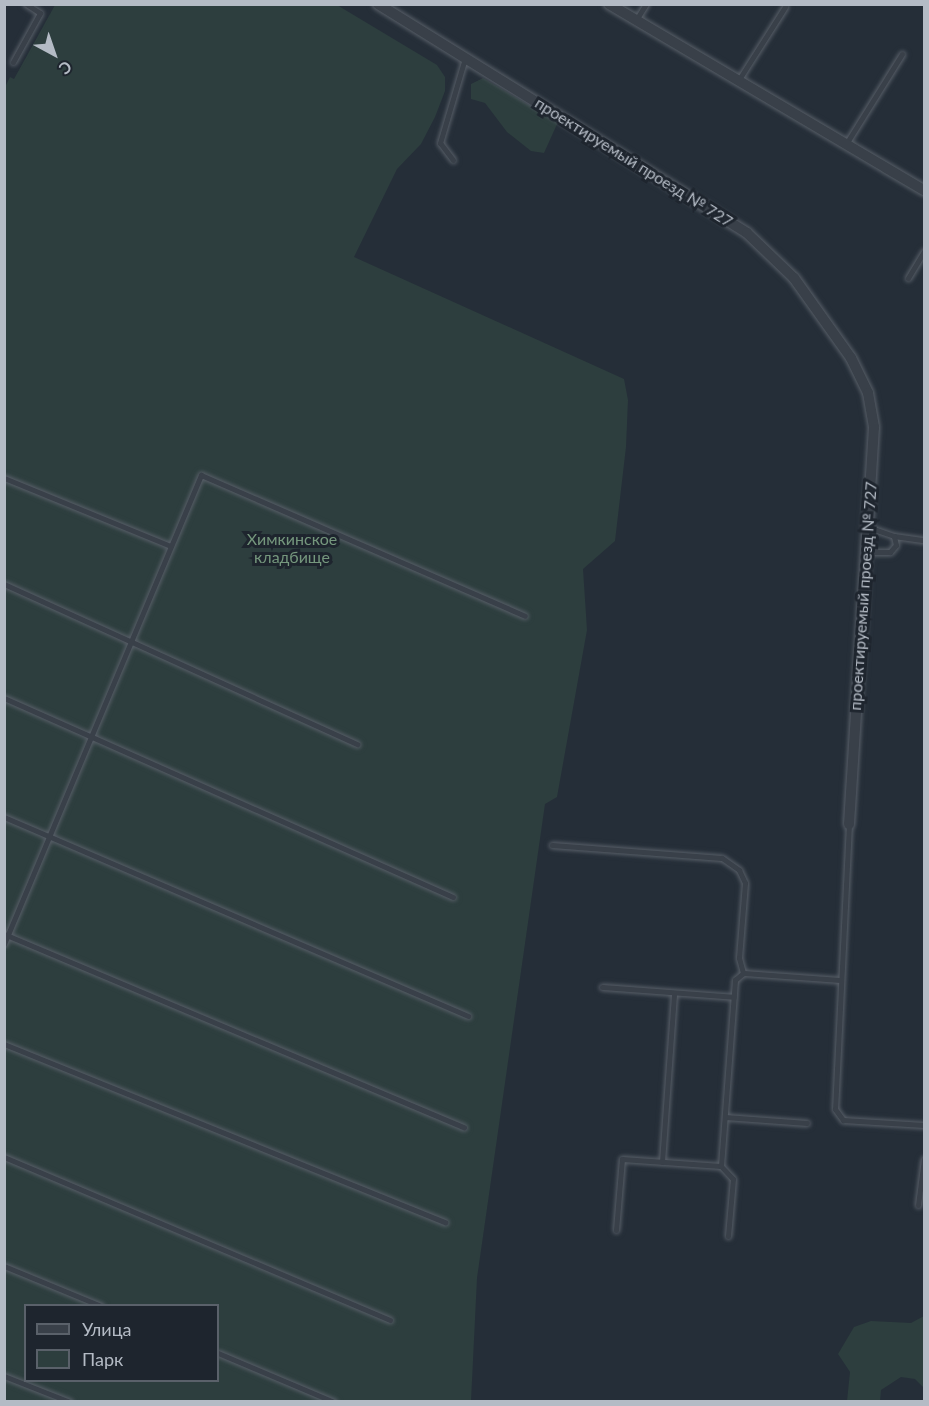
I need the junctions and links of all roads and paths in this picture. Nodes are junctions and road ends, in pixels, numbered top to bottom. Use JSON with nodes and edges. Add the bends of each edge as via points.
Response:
{"nodes":[{"id":1,"x":26,"y":4,"type":"edge"},
{"id":2,"x":378,"y":4,"type":"edge"},
{"id":3,"x":609,"y":4,"type":"edge"},
{"id":4,"x":646,"y":4,"type":"edge"},
{"id":5,"x":786,"y":7,"type":"dead end"},
{"id":6,"x":636,"y":20,"type":"junction"},
{"id":7,"x":902,"y":54,"type":"dead end"},
{"id":8,"x":466,"y":57,"type":"junction"},
{"id":9,"x":13,"y":62,"type":"dead end"},
{"id":10,"x":738,"y":81,"type":"junction"},
{"id":11,"x":846,"y":144,"type":"junction"},
{"id":12,"x":453,"y":160,"type":"dead end"},
{"id":13,"x":924,"y":190,"type":"edge"},
{"id":14,"x":924,"y":251,"type":"edge"},
{"id":15,"x":908,"y":278,"type":"dead end"},
{"id":16,"x":4,"y":478,"type":"edge"},
{"id":17,"x":867,"y":526,"type":"junction"},
{"id":18,"x":894,"y":536,"type":"junction"},
{"id":19,"x":924,"y":540,"type":"edge"},
{"id":20,"x":171,"y":546,"type":"junction"},
{"id":21,"x":866,"y":552,"type":"junction"},
{"id":22,"x":4,"y":584,"type":"edge"},
{"id":23,"x":525,"y":616,"type":"dead end"},
{"id":24,"x":132,"y":640,"type":"junction"},
{"id":25,"x":4,"y":698,"type":"edge"},
{"id":26,"x":91,"y":737,"type":"junction"},
{"id":27,"x":357,"y":744,"type":"dead end"},
{"id":28,"x":4,"y":817,"type":"edge"},
{"id":29,"x":849,"y":824,"type":"joint"},
{"id":30,"x":50,"y":837,"type":"junction"},
{"id":31,"x":552,"y":845,"type":"dead end"},
{"id":32,"x":453,"y":897,"type":"dead end"},
{"id":33,"x":6,"y":935,"type":"edge"},
{"id":34,"x":4,"y":944,"type":"edge"},
{"id":35,"x":743,"y":973,"type":"junction"},
{"id":36,"x":841,"y":980,"type":"junction"},
{"id":37,"x":602,"y":987,"type":"dead end"},
{"id":38,"x":674,"y":993,"type":"junction"},
{"id":39,"x":734,"y":997,"type":"junction"},
{"id":40,"x":468,"y":1016,"type":"dead end"},
{"id":41,"x":4,"y":1044,"type":"edge"},
{"id":42,"x":725,"y":1117,"type":"junction"},
{"id":43,"x":807,"y":1123,"type":"dead end"},
{"id":44,"x":924,"y":1125,"type":"edge"},
{"id":45,"x":464,"y":1127,"type":"dead end"},
{"id":46,"x":4,"y":1157,"type":"edge"},
{"id":47,"x":924,"y":1159,"type":"edge"},
{"id":48,"x":662,"y":1162,"type":"junction"},
{"id":49,"x":721,"y":1166,"type":"junction"},
{"id":50,"x":918,"y":1204,"type":"dead end"},
{"id":51,"x":445,"y":1222,"type":"dead end"},
{"id":52,"x":616,"y":1230,"type":"dead end"},
{"id":53,"x":728,"y":1236,"type":"dead end"},
{"id":54,"x":4,"y":1266,"type":"edge"},
{"id":55,"x":99,"y":1304,"type":"edge"},
{"id":56,"x":390,"y":1320,"type":"dead end"},
{"id":57,"x":219,"y":1353,"type":"edge"},
{"id":58,"x":4,"y":1376,"type":"edge"},
{"id":59,"x":70,"y":1401,"type":"edge"},
{"id":60,"x":334,"y":1401,"type":"edge"}],
"edges":[{"from":1,"to":9,"type":"lane","via":[[40,13]]},
{"from":2,"to":8,"type":"street","name":"проектируемый проезд № 727"},
{"from":3,"to":6,"type":"street"},
{"from":4,"to":6,"type":"lane"},
{"from":5,"to":10,"type":"lane"},
{"from":6,"to":10,"type":"street"},
{"from":7,"to":11,"type":"lane"},
{"from":8,"to":12,"type":"lane","via":[[440,142]]},
{"from":8,"to":17,"type":"street","name":"проектируемый проезд № 727","via":[[604,147],[716,211],[747,233],[794,278],[851,358],[868,393],[874,427]]},
{"from":10,"to":11,"type":"street"},
{"from":11,"to":13,"type":"street"},
{"from":14,"to":15,"type":"lane"},
{"from":16,"to":20,"type":"lane"},
{"from":17,"to":18,"type":"lane"},
{"from":17,"to":21,"type":"street","name":"проектируемый проезд № 727"},
{"from":18,"to":19,"type":"lane"},
{"from":18,"to":21,"type":"lane","via":[[896,545],[890,552]]},
{"from":20,"to":23,"type":"lane","via":[[201,475]]},
{"from":20,"to":24,"type":"lane"},
{"from":21,"to":29,"type":"street","name":"проектируемый проезд № 727"},
{"from":22,"to":24,"type":"lane"},
{"from":24,"to":26,"type":"lane"},
{"from":24,"to":27,"type":"lane"},
{"from":25,"to":26,"type":"lane"},
{"from":26,"to":30,"type":"lane"},
{"from":26,"to":32,"type":"lane"},
{"from":28,"to":30,"type":"lane"},
{"from":29,"to":36,"type":"lane"},
{"from":30,"to":33,"type":"lane"},
{"from":30,"to":40,"type":"lane"},
{"from":31,"to":35,"type":"lane","via":[[722,858],[739,870],[745,883],[740,958]]},
{"from":33,"to":34,"type":"lane"},
{"from":33,"to":45,"type":"lane"},
{"from":35,"to":36,"type":"lane"},
{"from":35,"to":39,"type":"lane","via":[[735,980]]},
{"from":36,"to":44,"type":"lane","via":[[835,1109],[843,1120]]},
{"from":37,"to":38,"type":"lane"},
{"from":38,"to":39,"type":"lane"},
{"from":38,"to":48,"type":"lane"},
{"from":39,"to":42,"type":"lane"},
{"from":41,"to":51,"type":"lane"},
{"from":42,"to":43,"type":"lane"},
{"from":42,"to":49,"type":"lane"},
{"from":46,"to":56,"type":"lane"},
{"from":47,"to":50,"type":"lane"},
{"from":48,"to":49,"type":"lane"},
{"from":48,"to":52,"type":"lane","via":[[622,1159]]},
{"from":49,"to":53,"type":"lane","via":[[732,1179]]},
{"from":54,"to":55,"type":"lane"},
{"from":57,"to":60,"type":"lane"},
{"from":58,"to":59,"type":"lane"}]}
